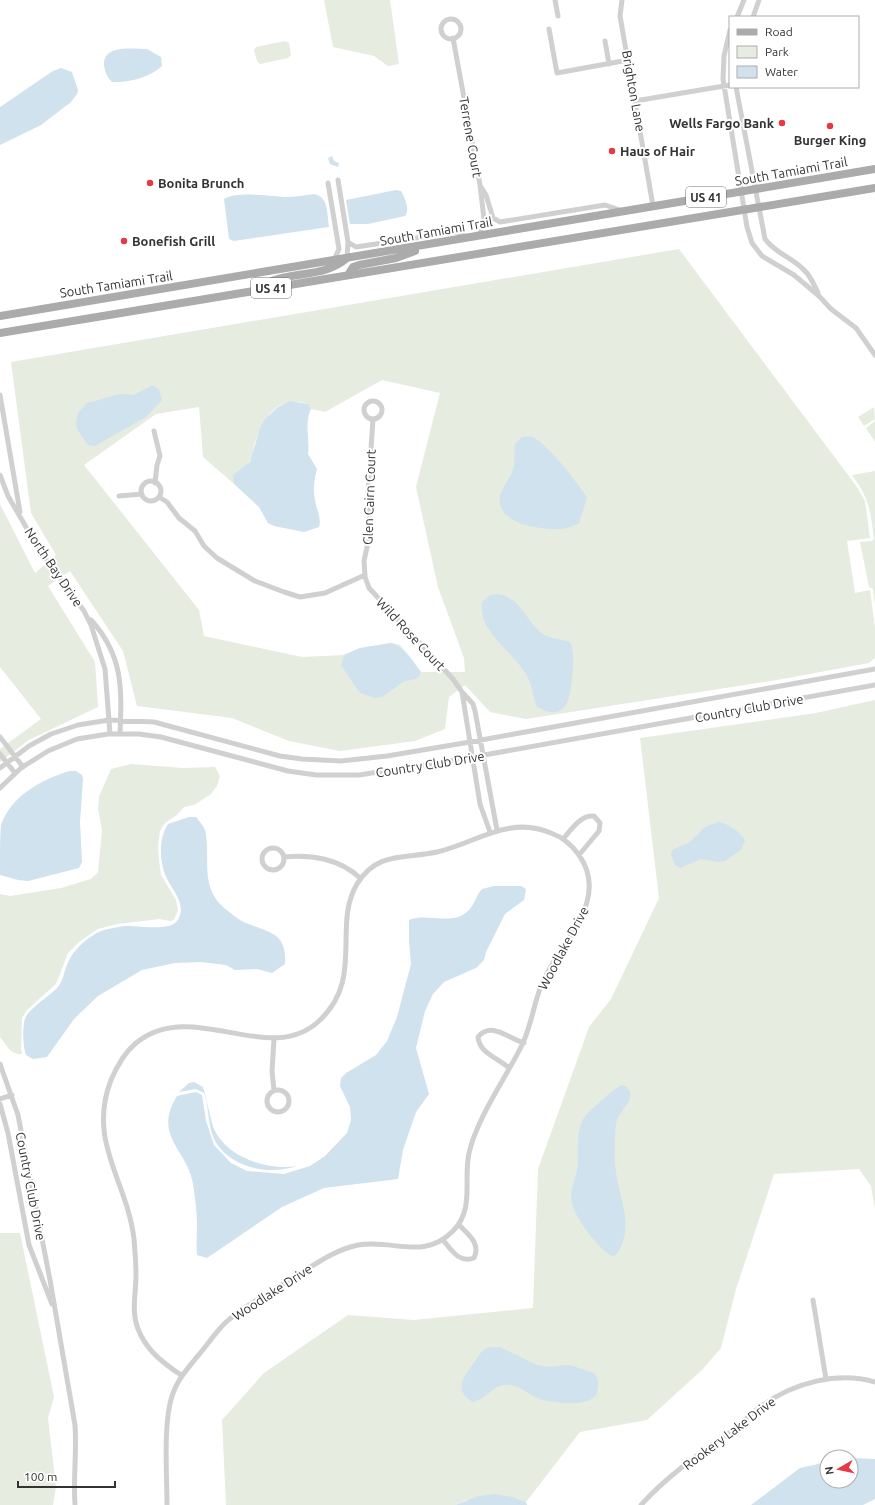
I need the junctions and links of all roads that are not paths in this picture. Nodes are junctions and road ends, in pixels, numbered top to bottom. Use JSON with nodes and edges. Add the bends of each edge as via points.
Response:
{"nodes":[{"id":1,"x":555,"y":0,"type":"edge"},
{"id":2,"x":622,"y":0,"type":"edge"},
{"id":3,"x":744,"y":0,"type":"edge"},
{"id":4,"x":759,"y":0,"type":"edge"},
{"id":5,"x":558,"y":16,"type":"dead end"},
{"id":6,"x":736,"y":16,"type":"edge"},
{"id":7,"x":753,"y":16,"type":"edge"},
{"id":8,"x":549,"y":29,"type":"dead end"},
{"id":9,"x":729,"y":34,"type":"edge"},
{"id":10,"x":453,"y":38,"type":"dead end"},
{"id":11,"x":605,"y":41,"type":"dead end"},
{"id":12,"x":628,"y":60,"type":"junction"},
{"id":13,"x":609,"y":64,"type":"junction"},
{"id":14,"x":727,"y":86,"type":"edge"},
{"id":15,"x":736,"y":88,"type":"edge"},
{"id":16,"x":635,"y":101,"type":"junction"},
{"id":17,"x":875,"y":169,"type":"edge"},
{"id":18,"x":338,"y":180,"type":"dead end"},
{"id":19,"x":328,"y":183,"type":"dead end"},
{"id":20,"x":480,"y":185,"type":"junction"},
{"id":21,"x":875,"y":188,"type":"edge"},
{"id":22,"x":756,"y":189,"type":"junction"},
{"id":23,"x":742,"y":191,"type":"junction"},
{"id":24,"x":653,"y":206,"type":"junction"},
{"id":25,"x":759,"y":208,"type":"junction"},
{"id":26,"x":622,"y":211,"type":"junction"},
{"id":27,"x":745,"y":211,"type":"junction"},
{"id":28,"x":479,"y":236,"type":"junction"},
{"id":29,"x":468,"y":238,"type":"junction"},
{"id":30,"x":348,"y":242,"type":"junction"},
{"id":31,"x":433,"y":244,"type":"junction"},
{"id":32,"x":346,"y":258,"type":"junction"},
{"id":33,"x":334,"y":260,"type":"junction"},
{"id":34,"x":348,"y":275,"type":"junction"},
{"id":35,"x":233,"y":294,"type":"junction"},
{"id":36,"x":819,"y":296,"type":"junction"},
{"id":37,"x":0,"y":316,"type":"edge"},
{"id":38,"x":0,"y":333,"type":"edge"},
{"id":39,"x":875,"y":355,"type":"edge"},
{"id":40,"x":0,"y":395,"type":"edge"},
{"id":41,"x":373,"y":419,"type":"dead end"},
{"id":42,"x":154,"y":431,"type":"dead end"},
{"id":43,"x":0,"y":476,"type":"edge"},
{"id":44,"x":155,"y":483,"type":"junction"},
{"id":45,"x":142,"y":494,"type":"junction"},
{"id":46,"x":119,"y":496,"type":"dead end"},
{"id":47,"x":159,"y":497,"type":"junction"},
{"id":48,"x":22,"y":519,"type":"junction"},
{"id":49,"x":365,"y":575,"type":"junction"},
{"id":50,"x":86,"y":615,"type":"junction"},
{"id":51,"x":875,"y":669,"type":"edge"},
{"id":52,"x":875,"y":685,"type":"edge"},
{"id":53,"x":462,"y":692,"type":"junction"},
{"id":54,"x":121,"y":719,"type":"junction"},
{"id":55,"x":109,"y":720,"type":"junction"},
{"id":56,"x":120,"y":733,"type":"junction"},
{"id":57,"x":110,"y":734,"type":"junction"},
{"id":58,"x":0,"y":737,"type":"edge"},
{"id":59,"x":481,"y":740,"type":"junction"},
{"id":60,"x":470,"y":742,"type":"junction"},
{"id":61,"x":0,"y":754,"type":"edge"},
{"id":62,"x":15,"y":755,"type":"junction"},
{"id":63,"x":484,"y":755,"type":"junction"},
{"id":64,"x":473,"y":757,"type":"junction"},
{"id":65,"x":6,"y":762,"type":"junction"},
{"id":66,"x":23,"y":767,"type":"junction"},
{"id":67,"x":0,"y":768,"type":"edge"},
{"id":68,"x":15,"y":773,"type":"junction"},
{"id":69,"x":0,"y":788,"type":"edge"},
{"id":70,"x":497,"y":830,"type":"junction"},
{"id":71,"x":490,"y":832,"type":"junction"},
{"id":72,"x":563,"y":839,"type":"junction"},
{"id":73,"x":579,"y":855,"type":"junction"},
{"id":74,"x":284,"y":857,"type":"junction"},
{"id":75,"x":360,"y":878,"type":"junction"},
{"id":76,"x":274,"y":1039,"type":"junction"},
{"id":77,"x":524,"y":1042,"type":"junction"},
{"id":78,"x":0,"y":1064,"type":"edge"},
{"id":79,"x":509,"y":1068,"type":"junction"},
{"id":80,"x":274,"y":1090,"type":"junction"},
{"id":81,"x":12,"y":1095,"type":"junction"},
{"id":82,"x":0,"y":1099,"type":"edge"},
{"id":83,"x":0,"y":1104,"type":"edge"},
{"id":84,"x":459,"y":1225,"type":"junction"},
{"id":85,"x":443,"y":1240,"type":"junction"},
{"id":86,"x":813,"y":1300,"type":"dead end"},
{"id":87,"x":55,"y":1310,"type":"junction"},
{"id":88,"x":181,"y":1375,"type":"junction"},
{"id":89,"x":826,"y":1379,"type":"junction"},
{"id":90,"x":875,"y":1382,"type":"edge"},
{"id":91,"x":76,"y":1505,"type":"edge"},
{"id":92,"x":167,"y":1505,"type":"edge"},
{"id":93,"x":641,"y":1505,"type":"edge"}],
"edges":[{"from":1,"to":5,"type":"street"},
{"from":2,"to":12,"type":"street","name":"Brighton Lane","via":[[620,16]]},
{"from":3,"to":6,"type":"street"},
{"from":4,"to":7,"type":"street"},
{"from":8,"to":13,"type":"street","via":[[556,73]]},
{"from":9,"to":14,"type":"street","via":[[724,56]]},
{"from":10,"to":20,"type":"street","name":"Terrene Court"},
{"from":11,"to":13,"type":"street"},
{"from":12,"to":13,"type":"street"},
{"from":12,"to":16,"type":"street","name":"Brighton Lane"},
{"from":14,"to":16,"type":"street"},
{"from":14,"to":23,"type":"street"},
{"from":15,"to":22,"type":"street"},
{"from":16,"to":24,"type":"street","name":"Brighton Lane"},
{"from":17,"to":22,"type":"main road","name":"South Tamiami Trail","number":"US 41"},
{"from":18,"to":30,"type":"street"},
{"from":19,"to":33,"type":"street","via":[[339,249]]},
{"from":20,"to":26,"type":"street","via":[[493,218],[500,222],[605,205]]},
{"from":20,"to":28,"type":"street","name":"Terrene Court","via":[[484,219]]},
{"from":21,"to":25,"type":"main road","number":"US 41"},
{"from":22,"to":23,"type":"main road","name":"South Tamiami Trail","number":"US 41"},
{"from":22,"to":25,"type":"street"},
{"from":23,"to":24,"type":"main road","name":"South Tamiami Trail","number":"US 41"},
{"from":23,"to":27,"type":"street"},
{"from":24,"to":26,"type":"main road","name":"South Tamiami Trail","number":"US 41"},
{"from":25,"to":27,"type":"main road","number":"US 41"},
{"from":25,"to":36,"type":"street","via":[[762,232],[769,245],[802,268],[814,283]]},
{"from":26,"to":28,"type":"main road","name":"South Tamiami Trail","number":"US 41"},
{"from":27,"to":34,"type":"main road","number":"US 41"},
{"from":27,"to":36,"type":"street","via":[[749,235],[756,250],[794,274]]},
{"from":28,"to":29,"type":"main road","name":"South Tamiami Trail","number":"US 41"},
{"from":29,"to":30,"type":"street","via":[[455,232],[356,247]]},
{"from":29,"to":31,"type":"main road","name":"South Tamiami Trail","number":"US 41"},
{"from":30,"to":32,"type":"street"},
{"from":31,"to":32,"type":"main road","name":"South Tamiami Trail","number":"US 41"},
{"from":31,"to":34,"type":"main road","via":[[396,258],[353,267]]},
{"from":32,"to":33,"type":"main road","name":"South Tamiami Trail","number":"US 41"},
{"from":32,"to":35,"type":"main road","via":[[328,270],[282,278]]},
{"from":33,"to":37,"type":"main road","name":"South Tamiami Trail","number":"US 41"},
{"from":34,"to":35,"type":"main road","number":"US 41"},
{"from":35,"to":38,"type":"main road","number":"US 41"},
{"from":36,"to":39,"type":"street","via":[[830,309],[856,328]]},
{"from":40,"to":48,"type":"street","name":"North Bay Drive"},
{"from":41,"to":49,"type":"street","name":"Glen Cairn Court","via":[[368,493],[370,532],[364,561]]},
{"from":42,"to":44,"type":"street","via":[[160,456]]},
{"from":43,"to":48,"type":"street","name":"North Bay Drive"},
{"from":44,"to":45,"type":"street","via":[[145,484]]},
{"from":44,"to":47,"type":"street","via":[[161,489]]},
{"from":45,"to":46,"type":"street"},
{"from":45,"to":47,"type":"street","via":[[150,501]]},
{"from":47,"to":49,"type":"street","via":[[195,531],[204,546],[217,558],[255,581],[284,592],[300,597],[325,594]]},
{"from":48,"to":50,"type":"street","name":"North Bay Drive","via":[[40,551]]},
{"from":49,"to":53,"type":"street","name":"Wild Rose Court","via":[[368,588],[454,679]]},
{"from":50,"to":54,"type":"street","name":"North Bay Drive","via":[[103,634],[114,654],[121,684]]},
{"from":50,"to":55,"type":"street","name":"North Bay Drive","via":[[105,669]]},
{"from":51,"to":59,"type":"street","name":"Country Club Drive"},
{"from":52,"to":63,"type":"street","name":"Country Club Drive"},
{"from":53,"to":59,"type":"street","name":"Wild Rose Court","via":[[473,704]]},
{"from":53,"to":60,"type":"street","name":"Wild Rose Court"},
{"from":54,"to":55,"type":"street","name":"Country Club Drive"},
{"from":54,"to":56,"type":"street","name":"North Bay Drive"},
{"from":54,"to":60,"type":"street","name":"Country Club Drive","via":[[163,723],[280,756],[326,761],[364,760]]},
{"from":55,"to":57,"type":"street","name":"North Bay Drive"},
{"from":55,"to":62,"type":"street","name":"Country Club Drive","via":[[64,729]]},
{"from":56,"to":57,"type":"street","name":"Country Club Drive"},
{"from":56,"to":64,"type":"street","name":"Country Club Drive","via":[[161,737],[267,767],[316,775],[372,774]]},
{"from":57,"to":66,"type":"street","name":"Country Club Drive","via":[[62,744]]},
{"from":58,"to":62,"type":"street"},
{"from":59,"to":60,"type":"street","name":"Country Club Drive"},
{"from":59,"to":63,"type":"street","name":"Wild Rose Court"},
{"from":60,"to":64,"type":"street"},
{"from":61,"to":65,"type":"street"},
{"from":62,"to":65,"type":"street","name":"Country Club Drive"},
{"from":62,"to":66,"type":"street"},
{"from":63,"to":64,"type":"street","name":"Country Club Drive"},
{"from":63,"to":70,"type":"street"},
{"from":64,"to":71,"type":"street","via":[[480,804]]},
{"from":65,"to":67,"type":"street","name":"Country Club Drive"},
{"from":65,"to":68,"type":"street"},
{"from":66,"to":68,"type":"street","name":"Country Club Drive"},
{"from":68,"to":69,"type":"street","name":"Country Club Drive"},
{"from":70,"to":71,"type":"street","name":"Woodlake Drive"},
{"from":70,"to":72,"type":"street","name":"Woodlake Drive","via":[[533,827]]},
{"from":71,"to":75,"type":"street","name":"Woodlake Drive","via":[[440,851],[385,860],[370,868]]},
{"from":72,"to":73,"type":"street","name":"Woodlake Drive"},
{"from":72,"to":73,"type":"street","via":[[581,819],[594,816],[600,823],[599,831]]},
{"from":73,"to":77,"type":"street","name":"Woodlake Drive","via":[[589,878],[588,901],[571,935],[547,972]]},
{"from":74,"to":74,"type":"street","via":[[283,865],[277,869],[269,869],[263,862],[263,855],[270,849],[278,850]]},
{"from":74,"to":75,"type":"street","via":[[309,857],[334,862],[349,868]]},
{"from":75,"to":76,"type":"street","via":[[350,900],[345,967],[341,986],[334,1001],[321,1020],[309,1029],[293,1036]]},
{"from":76,"to":80,"type":"street"},
{"from":76,"to":88,"type":"street","via":[[188,1026],[162,1029],[143,1038],[130,1049],[119,1064],[107,1093],[104,1135],[108,1154],[127,1204],[133,1231],[136,1272],[134,1308],[137,1327],[152,1351]]},
{"from":77,"to":79,"type":"street","name":"Woodlake Drive"},
{"from":77,"to":79,"type":"street","via":[[491,1029],[483,1030],[478,1036],[483,1050]]},
{"from":78,"to":81,"type":"street","name":"Country Club Drive"},
{"from":79,"to":84,"type":"street","name":"Woodlake Drive","via":[[470,1148],[467,1164],[467,1206]]},
{"from":80,"to":80,"type":"street","via":[[268,1096],[267,1103],[271,1110],[280,1112],[288,1108],[290,1100],[282,1090]]},
{"from":81,"to":82,"type":"street"},
{"from":81,"to":87,"type":"street","name":"Country Club Drive"},
{"from":83,"to":87,"type":"street","name":"Country Club Drive","via":[[29,1245]]},
{"from":84,"to":85,"type":"street","name":"Woodlake Drive"},
{"from":84,"to":85,"type":"street","via":[[476,1244],[478,1251],[474,1258],[467,1261],[459,1258]]},
{"from":85,"to":88,"type":"street","name":"Woodlake Drive","via":[[420,1248],[360,1245],[327,1256],[271,1290],[229,1320]]},
{"from":86,"to":89,"type":"street"},
{"from":87,"to":91,"type":"street","name":"Country Club Drive","via":[[75,1425]]},
{"from":88,"to":92,"type":"street","name":"Woodlake Drive","via":[[169,1407]]},
{"from":89,"to":90,"type":"street","name":"Rookery Lake Drive","via":[[852,1378]]},
{"from":89,"to":93,"type":"street","name":"Rookery Lake Drive","via":[[794,1388],[763,1405],[679,1470]]}]}
